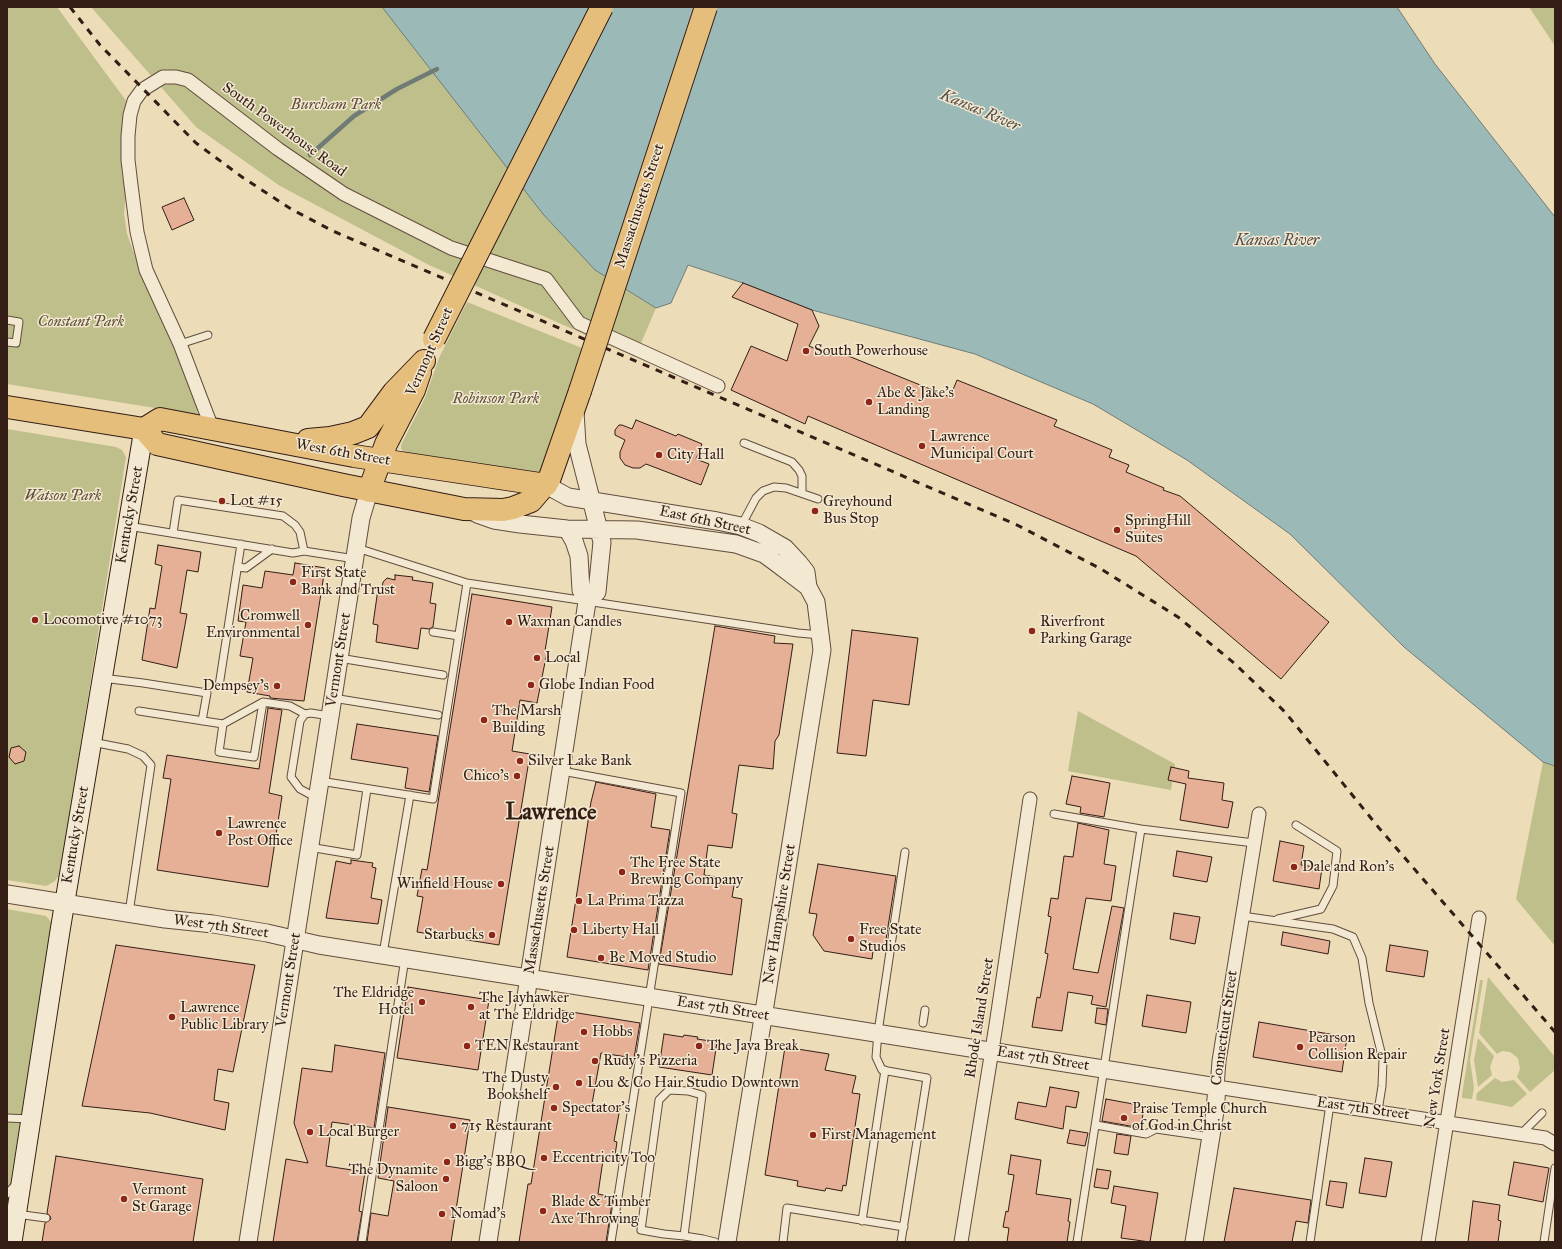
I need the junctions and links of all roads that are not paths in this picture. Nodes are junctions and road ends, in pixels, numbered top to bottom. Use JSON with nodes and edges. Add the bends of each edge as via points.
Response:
{"nodes":[{"id":1,"x":602,"y":7,"type":"edge"},
{"id":2,"x":706,"y":7,"type":"edge"},
{"id":3,"x":7,"y":320,"type":"edge"},
{"id":4,"x":208,"y":335,"type":"dead end"},
{"id":5,"x":7,"y":342,"type":"edge"},
{"id":6,"x":180,"y":344,"type":"junction"},
{"id":7,"x":424,"y":361,"type":"junction"},
{"id":8,"x":718,"y":386,"type":"dead end"},
{"id":9,"x":577,"y":399,"type":"junction"},
{"id":10,"x":7,"y":407,"type":"edge"},
{"id":11,"x":212,"y":428,"type":"junction"},
{"id":12,"x":144,"y":429,"type":"junction"},
{"id":13,"x":282,"y":442,"type":"junction"},
{"id":14,"x":744,"y":443,"type":"dead end"},
{"id":15,"x":380,"y":460,"type":"junction"},
{"id":16,"x":546,"y":485,"type":"junction"},
{"id":17,"x":369,"y":491,"type":"junction"},
{"id":18,"x":802,"y":493,"type":"junction"},
{"id":19,"x":818,"y":499,"type":"dead end"},
{"id":20,"x":592,"y":501,"type":"junction"},
{"id":21,"x":464,"y":509,"type":"junction"},
{"id":22,"x":128,"y":526,"type":"junction"},
{"id":23,"x":741,"y":526,"type":"junction"},
{"id":24,"x":567,"y":529,"type":"junction"},
{"id":25,"x":600,"y":529,"type":"junction"},
{"id":26,"x":173,"y":533,"type":"junction"},
{"id":27,"x":241,"y":544,"type":"junction"},
{"id":28,"x":272,"y":549,"type":"junction"},
{"id":29,"x":304,"y":551,"type":"junction"},
{"id":30,"x":356,"y":553,"type":"junction"},
{"id":31,"x":237,"y":567,"type":"junction"},
{"id":32,"x":467,"y":582,"type":"junction"},
{"id":33,"x":808,"y":587,"type":"junction"},
{"id":34,"x":587,"y":602,"type":"junction"},
{"id":35,"x":433,"y":632,"type":"dead end"},
{"id":36,"x":821,"y":635,"type":"junction"},
{"id":37,"x":459,"y":636,"type":"junction"},
{"id":38,"x":339,"y":658,"type":"junction"},
{"id":39,"x":443,"y":675,"type":"dead end"},
{"id":40,"x":102,"y":678,"type":"junction"},
{"id":41,"x":219,"y":686,"type":"dead end"},
{"id":42,"x":333,"y":698,"type":"junction"},
{"id":43,"x":263,"y":702,"type":"junction"},
{"id":44,"x":139,"y":711,"type":"dead end"},
{"id":45,"x":305,"y":714,"type":"junction"},
{"id":46,"x":438,"y":715,"type":"dead end"},
{"id":47,"x":330,"y":716,"type":"junction"},
{"id":48,"x":202,"y":721,"type":"junction"},
{"id":49,"x":223,"y":724,"type":"junction"},
{"id":50,"x":91,"y":742,"type":"junction"},
{"id":51,"x":562,"y":771,"type":"junction"},
{"id":52,"x":320,"y":781,"type":"junction"},
{"id":53,"x":367,"y":789,"type":"junction"},
{"id":54,"x":410,"y":795,"type":"junction"},
{"id":55,"x":317,"y":798,"type":"junction"},
{"id":56,"x":1030,"y":799,"type":"dead end"},
{"id":57,"x":1054,"y":814,"type":"dead end"},
{"id":58,"x":1258,"y":814,"type":"dead end"},
{"id":59,"x":1296,"y":825,"type":"dead end"},
{"id":60,"x":1141,"y":829,"type":"junction"},
{"id":61,"x":1254,"y":843,"type":"junction"},
{"id":62,"x":309,"y":847,"type":"junction"},
{"id":63,"x":905,"y":852,"type":"dead end"},
{"id":64,"x":7,"y":894,"type":"edge"},
{"id":65,"x":64,"y":903,"type":"junction"},
{"id":66,"x":129,"y":913,"type":"junction"},
{"id":67,"x":1242,"y":916,"type":"junction"},
{"id":68,"x":1479,"y":918,"type":"dead end"},
{"id":69,"x":1272,"y":920,"type":"junction"},
{"id":70,"x":295,"y":939,"type":"junction"},
{"id":71,"x":383,"y":954,"type":"junction"},
{"id":72,"x":406,"y":958,"type":"junction"},
{"id":73,"x":529,"y":978,"type":"junction"},
{"id":74,"x":649,"y":997,"type":"junction"},
{"id":75,"x":925,"y":1010,"type":"dead end"},
{"id":76,"x":764,"y":1016,"type":"junction"},
{"id":77,"x":923,"y":1023,"type":"dead end"},
{"id":78,"x":878,"y":1032,"type":"junction"},
{"id":79,"x":991,"y":1051,"type":"junction"},
{"id":80,"x":1104,"y":1069,"type":"junction"},
{"id":81,"x":885,"y":1070,"type":"junction"},
{"id":82,"x":1217,"y":1087,"type":"junction"},
{"id":83,"x":1330,"y":1104,"type":"junction"},
{"id":84,"x":1378,"y":1111,"type":"junction"},
{"id":85,"x":1542,"y":1113,"type":"dead end"},
{"id":86,"x":7,"y":1118,"type":"edge"},
{"id":87,"x":31,"y":1120,"type":"junction"},
{"id":88,"x":1447,"y":1122,"type":"junction"},
{"id":89,"x":1096,"y":1125,"type":"junction"},
{"id":90,"x":1521,"y":1134,"type":"junction"},
{"id":91,"x":1211,"y":1137,"type":"junction"},
{"id":92,"x":1555,"y":1144,"type":"edge"},
{"id":93,"x":1555,"y":1168,"type":"edge"},
{"id":94,"x":21,"y":1178,"type":"junction"},
{"id":95,"x":7,"y":1194,"type":"edge"},
{"id":96,"x":16,"y":1214,"type":"junction"},
{"id":97,"x":46,"y":1218,"type":"dead end"},
{"id":98,"x":862,"y":1221,"type":"junction"},
{"id":99,"x":904,"y":1227,"type":"junction"},
{"id":100,"x":684,"y":1236,"type":"junction"},
{"id":101,"x":12,"y":1242,"type":"edge"},
{"id":102,"x":248,"y":1242,"type":"edge"},
{"id":103,"x":362,"y":1242,"type":"edge"},
{"id":104,"x":488,"y":1242,"type":"edge"},
{"id":105,"x":611,"y":1242,"type":"edge"},
{"id":106,"x":715,"y":1242,"type":"edge"},
{"id":107,"x":727,"y":1242,"type":"edge"},
{"id":108,"x":783,"y":1242,"type":"edge"},
{"id":109,"x":901,"y":1242,"type":"edge"},
{"id":110,"x":961,"y":1242,"type":"edge"},
{"id":111,"x":1077,"y":1242,"type":"edge"},
{"id":112,"x":1194,"y":1242,"type":"edge"},
{"id":113,"x":1310,"y":1242,"type":"edge"},
{"id":114,"x":1428,"y":1242,"type":"edge"},
{"id":115,"x":1544,"y":1242,"type":"edge"}],
"edges":[{"from":1,"to":7,"type":"highway","name":"Vermont Street","bridge":true},
{"from":2,"to":9,"type":"highway","name":"Massachusetts Street","bridge":true},
{"from":3,"to":5,"type":"lane","via":[[19,322],[16,343]]},
{"from":4,"to":6,"type":"lane"},
{"from":6,"to":8,"type":"street","name":"South Powerhouse Road","via":[[146,270],[137,232],[128,160],[130,115],[134,101],[142,90],[165,77],[188,80],[278,149],[344,194],[451,248],[546,279],[579,324]]},
{"from":6,"to":11,"type":"street","name":"South Powerhouse Road"},
{"from":7,"to":13,"type":"highway","via":[[362,430],[330,438]]},
{"from":7,"to":15,"type":"highway","name":"Vermont Street","via":[[414,390]]},
{"from":9,"to":16,"type":"highway","name":"Massachusetts Street","via":[[554,470]]},
{"from":9,"to":20,"type":"street","name":"Massachusetts Street","via":[[577,444]]},
{"from":10,"to":12,"type":"highway"},
{"from":11,"to":12,"type":"highway","name":"West 6th Street","via":[[160,419]]},
{"from":11,"to":13,"type":"highway","name":"West 6th Street"},
{"from":12,"to":17,"type":"highway","name":"West 6th Street","via":[[157,444]]},
{"from":12,"to":22,"type":"main road","name":"Kentucky Street"},
{"from":13,"to":15,"type":"highway","name":"West 6th Street"},
{"from":14,"to":18,"type":"lane","via":[[792,462],[802,476]]},
{"from":15,"to":16,"type":"highway","name":"West 6th Street"},
{"from":15,"to":17,"type":"highway","name":"Vermont Street"},
{"from":16,"to":20,"type":"street","name":"West 6th Street","via":[[568,497]]},
{"from":16,"to":21,"type":"highway","name":"West 6th Street","via":[[531,501],[513,508]]},
{"from":17,"to":21,"type":"highway","name":"West 6th Street"},
{"from":17,"to":30,"type":"street","name":"Vermont Street","via":[[361,518]]},
{"from":18,"to":19,"type":"lane"},
{"from":18,"to":23,"type":"lane","via":[[774,487],[763,491],[756,498]]},
{"from":20,"to":23,"type":"street","name":"East 6th Street"},
{"from":20,"to":25,"type":"street","name":"Massachusetts Street"},
{"from":21,"to":24,"type":"street","name":"West 6th Street","via":[[494,520]]},
{"from":22,"to":26,"type":"lane"},
{"from":22,"to":40,"type":"main road","name":"Kentucky Street"},
{"from":23,"to":33,"type":"street","name":"East 6th Street","via":[[785,548],[806,572]]},
{"from":24,"to":25,"type":"street","name":"West 6th Street"},
{"from":24,"to":34,"type":"street","via":[[579,556],[580,590]]},
{"from":25,"to":33,"type":"street","name":"East 6th Street","via":[[637,530],[736,544],[764,554]]},
{"from":25,"to":34,"type":"street","name":"Massachusetts Street","via":[[602,542],[597,592]]},
{"from":26,"to":27,"type":"lane"},
{"from":26,"to":29,"type":"lane","via":[[178,500],[282,516],[300,532]]},
{"from":27,"to":28,"type":"lane"},
{"from":27,"to":31,"type":"lane"},
{"from":28,"to":29,"type":"lane","via":[[293,553]]},
{"from":28,"to":31,"type":"lane","via":[[246,568]]},
{"from":29,"to":30,"type":"lane"},
{"from":30,"to":32,"type":"lane"},
{"from":30,"to":38,"type":"street","name":"Vermont Street"},
{"from":31,"to":41,"type":"lane"},
{"from":32,"to":34,"type":"lane"},
{"from":32,"to":37,"type":"lane"},
{"from":33,"to":36,"type":"street","name":"New Hampshire Street","via":[[816,602]]},
{"from":34,"to":36,"type":"lane"},
{"from":34,"to":51,"type":"street","name":"Massachusetts Street"},
{"from":35,"to":37,"type":"lane"},
{"from":36,"to":76,"type":"street","name":"New Hampshire Street","via":[[822,650]]},
{"from":37,"to":54,"type":"lane","via":[[434,799]]},
{"from":38,"to":39,"type":"lane"},
{"from":38,"to":42,"type":"street","name":"Vermont Street"},
{"from":40,"to":48,"type":"lane","via":[[207,693]]},
{"from":40,"to":50,"type":"main road","name":"Kentucky Street"},
{"from":42,"to":46,"type":"lane"},
{"from":42,"to":47,"type":"street","name":"Vermont Street"},
{"from":43,"to":45,"type":"lane","via":[[290,706]]},
{"from":43,"to":49,"type":"lane"},
{"from":43,"to":49,"type":"lane","via":[[254,757],[219,752]]},
{"from":44,"to":48,"type":"lane"},
{"from":45,"to":47,"type":"lane"},
{"from":45,"to":55,"type":"lane","via":[[300,721],[291,777],[300,789]]},
{"from":47,"to":52,"type":"street","name":"Vermont Street"},
{"from":48,"to":49,"type":"lane"},
{"from":50,"to":65,"type":"main road","name":"Kentucky Street"},
{"from":50,"to":66,"type":"lane","via":[[128,749],[143,756],[151,765]]},
{"from":51,"to":73,"type":"street","name":"Massachusetts Street"},
{"from":51,"to":74,"type":"lane","via":[[681,793]]},
{"from":52,"to":53,"type":"lane"},
{"from":52,"to":55,"type":"street","name":"Vermont Street"},
{"from":53,"to":54,"type":"lane"},
{"from":53,"to":62,"type":"lane","via":[[357,855]]},
{"from":54,"to":71,"type":"lane"},
{"from":55,"to":62,"type":"street","name":"Vermont Street"},
{"from":56,"to":79,"type":"street","name":"Rhode Island Street"},
{"from":57,"to":60,"type":"lane"},
{"from":58,"to":61,"type":"street","name":"Connecticut Street"},
{"from":59,"to":69,"type":"lane","via":[[1337,851],[1333,886],[1320,909]]},
{"from":60,"to":61,"type":"lane"},
{"from":60,"to":80,"type":"lane"},
{"from":61,"to":67,"type":"street","name":"Connecticut Street"},
{"from":62,"to":70,"type":"street","name":"Vermont Street"},
{"from":63,"to":78,"type":"lane"},
{"from":64,"to":65,"type":"street","name":"West 7th Street"},
{"from":65,"to":66,"type":"street","name":"West 7th Street"},
{"from":65,"to":87,"type":"main road","name":"Kentucky Street"},
{"from":66,"to":70,"type":"street","name":"West 7th Street","via":[[213,924]]},
{"from":67,"to":69,"type":"lane"},
{"from":67,"to":82,"type":"street","name":"Connecticut Street"},
{"from":68,"to":88,"type":"street","name":"New York Street"},
{"from":69,"to":84,"type":"lane","via":[[1333,929],[1353,937],[1362,958],[1369,1003],[1383,1060]]},
{"from":70,"to":71,"type":"street","name":"West 7th Street"},
{"from":70,"to":102,"type":"street","name":"Vermont Street"},
{"from":71,"to":72,"type":"street","name":"West 7th Street"},
{"from":72,"to":73,"type":"street","name":"West 7th Street"},
{"from":72,"to":103,"type":"lane"},
{"from":73,"to":74,"type":"street","name":"East 7th Street"},
{"from":73,"to":104,"type":"street","name":"Massachusetts Street"},
{"from":74,"to":76,"type":"street","name":"East 7th Street"},
{"from":74,"to":105,"type":"lane"},
{"from":75,"to":77,"type":"lane"},
{"from":76,"to":78,"type":"street","name":"East 7th Street"},
{"from":76,"to":107,"type":"street","name":"New Hampshire Street"},
{"from":78,"to":79,"type":"street","name":"East 7th Street"},
{"from":78,"to":81,"type":"lane","via":[[876,1057],[882,1070]]},
{"from":79,"to":80,"type":"street","name":"East 7th Street"},
{"from":79,"to":110,"type":"street","name":"Rhode Island Street"},
{"from":80,"to":82,"type":"street","name":"East 7th Street"},
{"from":80,"to":89,"type":"lane"},
{"from":81,"to":98,"type":"lane"},
{"from":81,"to":99,"type":"lane","via":[[927,1078]]},
{"from":82,"to":83,"type":"street","name":"East 7th Street"},
{"from":82,"to":91,"type":"street","name":"Connecticut Street"},
{"from":83,"to":84,"type":"street","name":"East 7th Street"},
{"from":83,"to":113,"type":"lane"},
{"from":84,"to":88,"type":"street","name":"East 7th Street"},
{"from":85,"to":90,"type":"lane"},
{"from":86,"to":87,"type":"lane"},
{"from":87,"to":94,"type":"main road","name":"Kentucky Street"},
{"from":88,"to":90,"type":"street","name":"East 7th Street"},
{"from":88,"to":114,"type":"street","name":"New York Street"},
{"from":89,"to":91,"type":"lane","via":[[1146,1134],[1156,1129]]},
{"from":89,"to":111,"type":"lane"},
{"from":90,"to":92,"type":"street","name":"East 7th Street","via":[[1545,1138]]},
{"from":91,"to":112,"type":"street","name":"Connecticut Street"},
{"from":93,"to":115,"type":"lane"},
{"from":94,"to":95,"type":"lane"},
{"from":94,"to":96,"type":"main road","name":"Kentucky Street"},
{"from":96,"to":97,"type":"lane"},
{"from":96,"to":101,"type":"main road","name":"Kentucky Street"},
{"from":98,"to":99,"type":"lane"},
{"from":98,"to":108,"type":"lane","via":[[787,1208]]},
{"from":99,"to":109,"type":"lane"},
{"from":100,"to":100,"type":"lane","via":[[641,1230],[658,1100],[669,1090],[702,1095]]},
{"from":100,"to":106,"type":"lane"}]}
